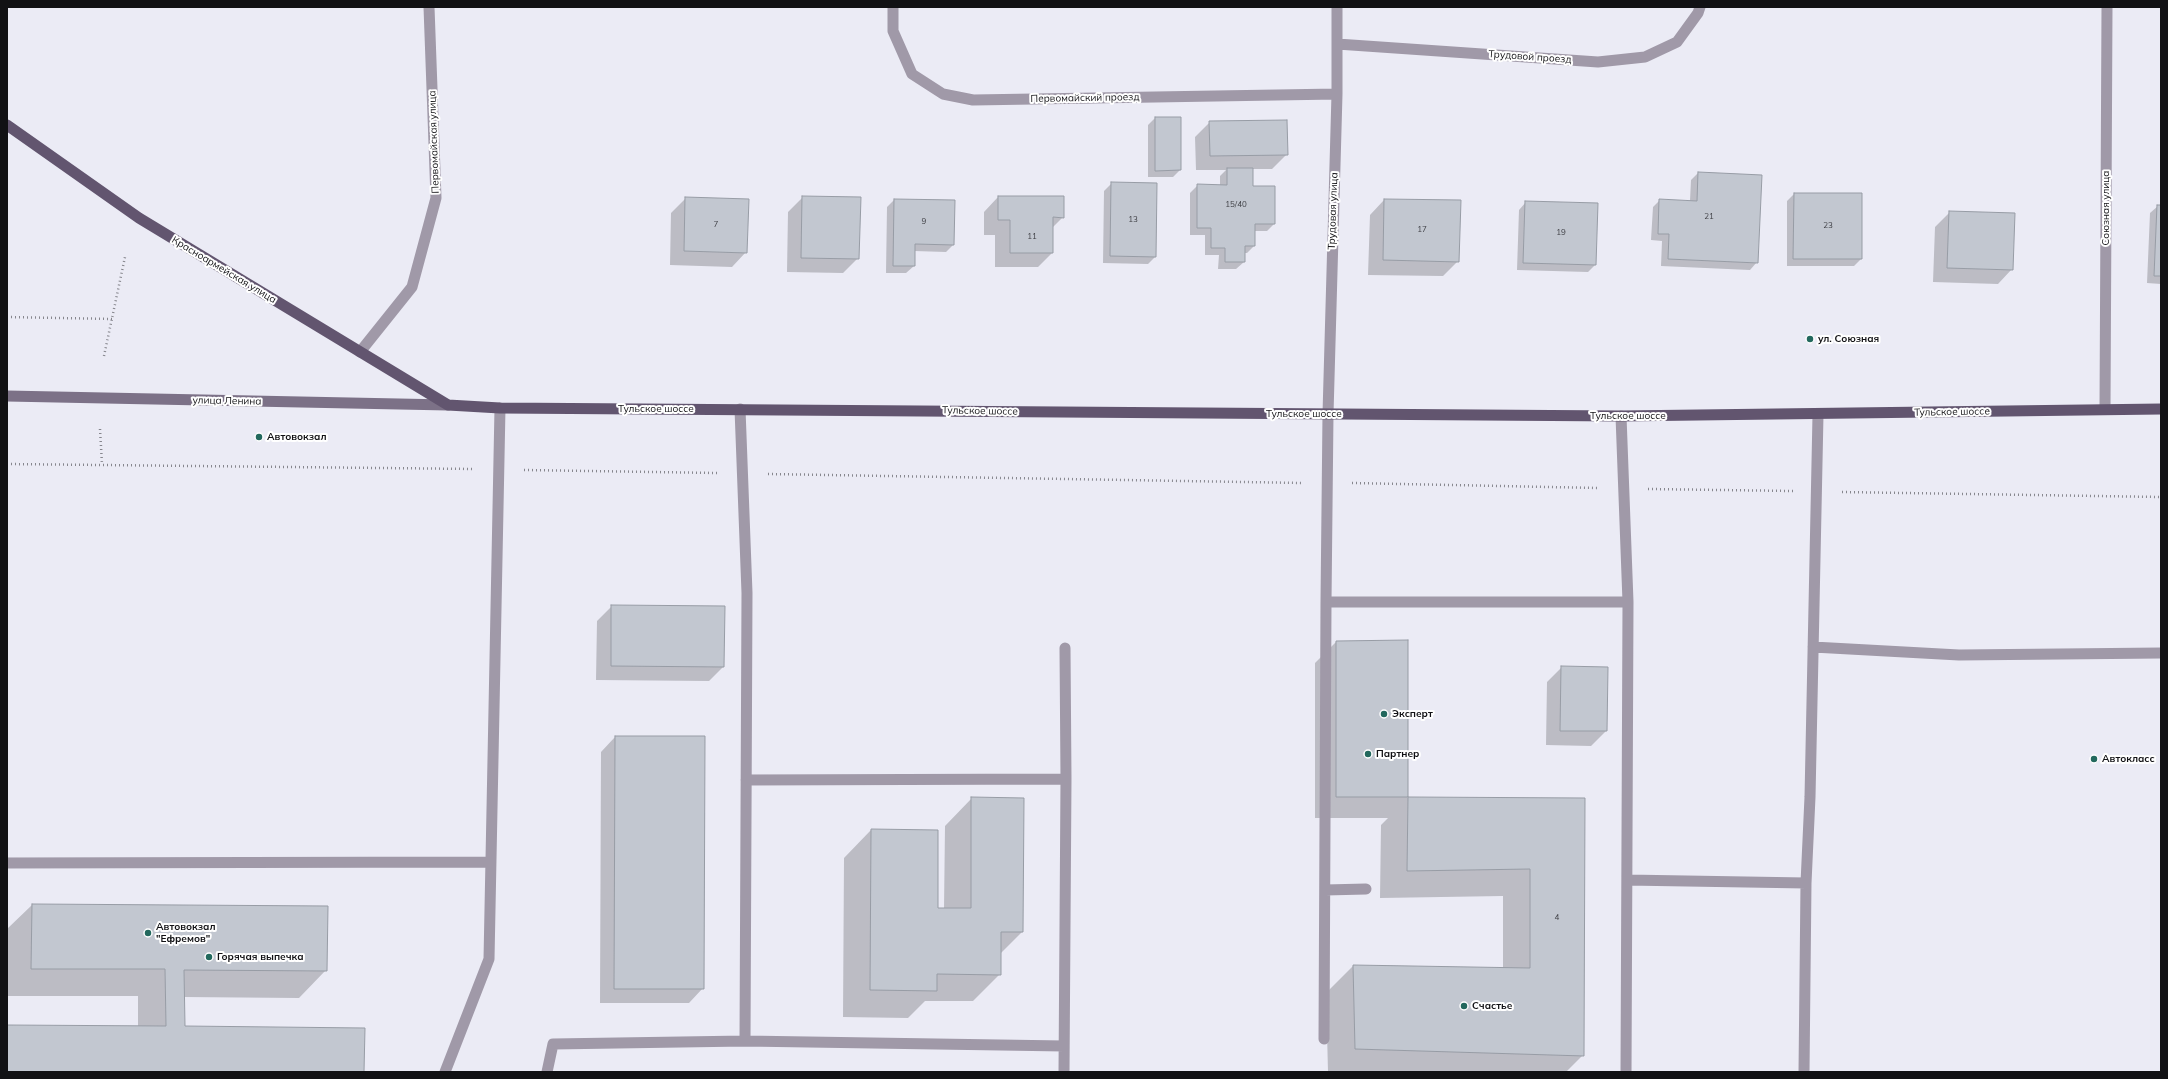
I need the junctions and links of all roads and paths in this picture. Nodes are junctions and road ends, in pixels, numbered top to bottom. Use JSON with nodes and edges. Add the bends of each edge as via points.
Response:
{"nodes":[{"id":1,"x":429,"y":7,"type":"edge"},
{"id":2,"x":893,"y":7,"type":"edge"},
{"id":3,"x":1336,"y":7,"type":"edge"},
{"id":4,"x":1700,"y":7,"type":"edge"},
{"id":5,"x":2107,"y":7,"type":"edge"},
{"id":6,"x":1336,"y":44,"type":"junction"},
{"id":7,"x":1337,"y":94,"type":"junction"},
{"id":8,"x":7,"y":125,"type":"edge"},
{"id":9,"x":126,"y":257,"type":"dead end"},
{"id":10,"x":7,"y":317,"type":"edge"},
{"id":11,"x":112,"y":319,"type":"junction"},
{"id":12,"x":360,"y":352,"type":"junction"},
{"id":13,"x":104,"y":356,"type":"dead end"},
{"id":14,"x":7,"y":396,"type":"edge"},
{"id":15,"x":448,"y":405,"type":"junction"},
{"id":16,"x":500,"y":408,"type":"junction"},
{"id":17,"x":2161,"y":408,"type":"edge"},
{"id":18,"x":740,"y":409,"type":"junction"},
{"id":19,"x":2105,"y":409,"type":"junction"},
{"id":20,"x":1328,"y":414,"type":"junction"},
{"id":21,"x":1818,"y":415,"type":"junction"},
{"id":22,"x":1621,"y":416,"type":"junction"},
{"id":23,"x":100,"y":430,"type":"dead end"},
{"id":24,"x":7,"y":464,"type":"edge"},
{"id":25,"x":102,"y":464,"type":"junction"},
{"id":26,"x":499,"y":470,"type":"junction"},
{"id":27,"x":742,"y":474,"type":"junction"},
{"id":28,"x":1327,"y":483,"type":"junction"},
{"id":29,"x":1624,"y":488,"type":"junction"},
{"id":30,"x":1816,"y":491,"type":"junction"},
{"id":31,"x":2161,"y":497,"type":"edge"},
{"id":32,"x":1326,"y":602,"type":"junction"},
{"id":33,"x":1628,"y":602,"type":"junction"},
{"id":34,"x":1813,"y":647,"type":"junction"},
{"id":35,"x":1065,"y":648,"type":"dead end"},
{"id":36,"x":2161,"y":653,"type":"edge"},
{"id":37,"x":1066,"y":779,"type":"junction"},
{"id":38,"x":746,"y":780,"type":"junction"},
{"id":39,"x":491,"y":862,"type":"junction"},
{"id":40,"x":7,"y":863,"type":"edge"},
{"id":41,"x":1627,"y":880,"type":"junction"},
{"id":42,"x":1806,"y":882,"type":"junction"},
{"id":43,"x":1366,"y":889,"type":"dead end"},
{"id":44,"x":1325,"y":890,"type":"junction"},
{"id":45,"x":1324,"y":1039,"type":"dead end"},
{"id":46,"x":745,"y":1041,"type":"junction"},
{"id":47,"x":1064,"y":1046,"type":"junction"},
{"id":48,"x":445,"y":1072,"type":"edge"},
{"id":49,"x":547,"y":1072,"type":"edge"},
{"id":50,"x":1064,"y":1072,"type":"edge"},
{"id":51,"x":1626,"y":1072,"type":"edge"},
{"id":52,"x":1804,"y":1072,"type":"edge"}],
"edges":[{"from":1,"to":12,"type":"street","name":"Первомайская улица","via":[[436,198],[412,288]]},
{"from":2,"to":7,"type":"street","name":"Первомайский проезд","via":[[893,30],[912,74],[943,94],[973,100]]},
{"from":3,"to":6,"type":"street","name":"Трудовая улица"},
{"from":4,"to":6,"type":"street","name":"Трудовой проезд","via":[[1678,42],[1645,58],[1598,62]]},
{"from":5,"to":19,"type":"street","name":"Союзная улица"},
{"from":6,"to":7,"type":"street","name":"Трудовая улица"},
{"from":7,"to":20,"type":"street","name":"Трудовая улица"},
{"from":8,"to":12,"type":"main road","name":"Красноармейская улица","via":[[139,218]]},
{"from":9,"to":11,"type":"path"},
{"from":10,"to":11,"type":"path"},
{"from":11,"to":13,"type":"path"},
{"from":12,"to":15,"type":"main road","name":"Красноармейская улица"},
{"from":14,"to":15,"type":"main road","name":"улица Ленина"},
{"from":15,"to":16,"type":"main road","name":"Тульское шоссе"},
{"from":16,"to":18,"type":"main road","name":"Тульское шоссе"},
{"from":16,"to":26,"type":"street"},
{"from":17,"to":19,"type":"main road","name":"Тульское шоссе"},
{"from":18,"to":20,"type":"main road","name":"Тульское шоссе"},
{"from":18,"to":27,"type":"street"},
{"from":19,"to":21,"type":"main road","name":"Тульское шоссе"},
{"from":20,"to":22,"type":"main road","name":"Тульское шоссе"},
{"from":20,"to":28,"type":"street","name":"Трудовая улица"},
{"from":21,"to":22,"type":"main road","name":"Тульское шоссе"},
{"from":21,"to":30,"type":"street"},
{"from":22,"to":29,"type":"street"},
{"from":23,"to":25,"type":"path"},
{"from":24,"to":25,"type":"path"},
{"from":25,"to":26,"type":"path"},
{"from":26,"to":27,"type":"path"},
{"from":26,"to":39,"type":"street"},
{"from":27,"to":28,"type":"path"},
{"from":27,"to":38,"type":"street","via":[[747,593]]},
{"from":28,"to":29,"type":"path"},
{"from":28,"to":32,"type":"street","name":"Трудовая улица"},
{"from":29,"to":30,"type":"path"},
{"from":29,"to":33,"type":"street"},
{"from":30,"to":31,"type":"path"},
{"from":30,"to":34,"type":"street"},
{"from":32,"to":33,"type":"street"},
{"from":32,"to":44,"type":"street","name":"Трудовая улица"},
{"from":33,"to":41,"type":"street"},
{"from":34,"to":36,"type":"street","via":[[1959,654]]},
{"from":34,"to":42,"type":"street"},
{"from":35,"to":37,"type":"street"},
{"from":37,"to":38,"type":"street"},
{"from":37,"to":47,"type":"street"},
{"from":38,"to":46,"type":"street"},
{"from":39,"to":40,"type":"street"},
{"from":39,"to":48,"type":"street","via":[[490,959]]},
{"from":41,"to":42,"type":"street"},
{"from":41,"to":51,"type":"street"},
{"from":42,"to":52,"type":"street"},
{"from":43,"to":44,"type":"street"},
{"from":44,"to":45,"type":"street","name":"Трудовая улица"},
{"from":46,"to":47,"type":"street"},
{"from":46,"to":49,"type":"street","via":[[553,1044]]},
{"from":47,"to":50,"type":"street"}]}
